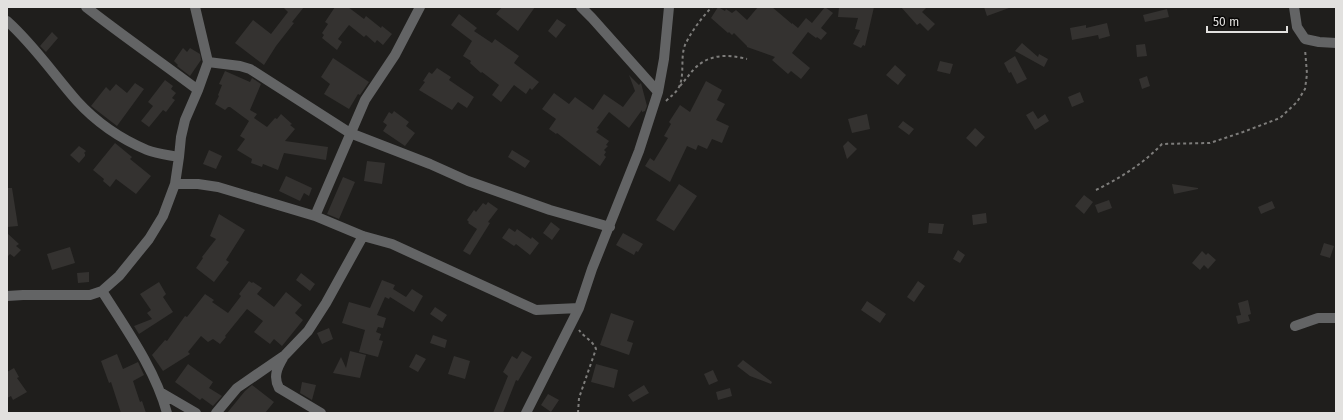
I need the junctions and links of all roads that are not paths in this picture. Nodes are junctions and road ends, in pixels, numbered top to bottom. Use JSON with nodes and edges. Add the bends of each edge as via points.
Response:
{"nodes":[{"id":1,"x":86,"y":7,"type":"edge"},
{"id":2,"x":195,"y":7,"type":"edge"},
{"id":3,"x":420,"y":7,"type":"edge"},
{"id":4,"x":580,"y":7,"type":"edge"},
{"id":5,"x":669,"y":7,"type":"edge"},
{"id":6,"x":1294,"y":7,"type":"edge"},
{"id":7,"x":7,"y":21,"type":"edge"},
{"id":8,"x":1336,"y":43,"type":"edge"},
{"id":9,"x":208,"y":62,"type":"junction"},
{"id":10,"x":198,"y":90,"type":"junction"},
{"id":11,"x":658,"y":92,"type":"junction"},
{"id":12,"x":350,"y":133,"type":"junction"},
{"id":13,"x":179,"y":157,"type":"junction"},
{"id":14,"x":175,"y":184,"type":"junction"},
{"id":15,"x":315,"y":216,"type":"junction"},
{"id":16,"x":610,"y":227,"type":"junction"},
{"id":17,"x":363,"y":236,"type":"junction"},
{"id":18,"x":102,"y":291,"type":"junction"},
{"id":19,"x":7,"y":296,"type":"edge"},
{"id":20,"x":579,"y":308,"type":"junction"},
{"id":21,"x":1336,"y":318,"type":"edge"},
{"id":22,"x":1295,"y":326,"type":"dead end"},
{"id":23,"x":285,"y":354,"type":"junction"},
{"id":24,"x":160,"y":392,"type":"junction"},
{"id":25,"x":167,"y":413,"type":"edge"},
{"id":26,"x":196,"y":413,"type":"edge"},
{"id":27,"x":216,"y":413,"type":"edge"},
{"id":28,"x":321,"y":413,"type":"edge"},
{"id":29,"x":526,"y":413,"type":"edge"}],
"edges":[{"from":1,"to":10,"type":"street"},
{"from":2,"to":9,"type":"street"},
{"from":3,"to":12,"type":"street","via":[[395,55],[365,100]]},
{"from":4,"to":11,"type":"street"},
{"from":5,"to":11,"type":"street"},
{"from":6,"to":8,"type":"street","via":[[1297,27],[1305,39]]},
{"from":7,"to":13,"type":"street","via":[[44,59],[77,101],[103,125],[147,150]]},
{"from":9,"to":10,"type":"street"},
{"from":9,"to":12,"type":"street","via":[[250,69]]},
{"from":10,"to":13,"type":"street","via":[[180,137]]},
{"from":11,"to":16,"type":"street"},
{"from":12,"to":15,"type":"street"},
{"from":12,"to":16,"type":"street","via":[[468,181],[550,210]]},
{"from":13,"to":14,"type":"street"},
{"from":14,"to":15,"type":"street","via":[[218,187]]},
{"from":14,"to":18,"type":"street","via":[[163,216],[149,239],[119,276]]},
{"from":15,"to":17,"type":"street"},
{"from":16,"to":20,"type":"street"},
{"from":17,"to":20,"type":"street","via":[[392,244],[536,310]]},
{"from":17,"to":23,"type":"street","via":[[308,331]]},
{"from":18,"to":19,"type":"street","via":[[90,295]]},
{"from":18,"to":24,"type":"street","via":[[143,358]]},
{"from":20,"to":29,"type":"street"},
{"from":21,"to":22,"type":"street","via":[[1318,318]]},
{"from":23,"to":27,"type":"street","via":[[237,388]]},
{"from":23,"to":28,"type":"street","via":[[277,368],[276,383],[279,388]]},
{"from":24,"to":25,"type":"street"},
{"from":24,"to":26,"type":"street"}]}
